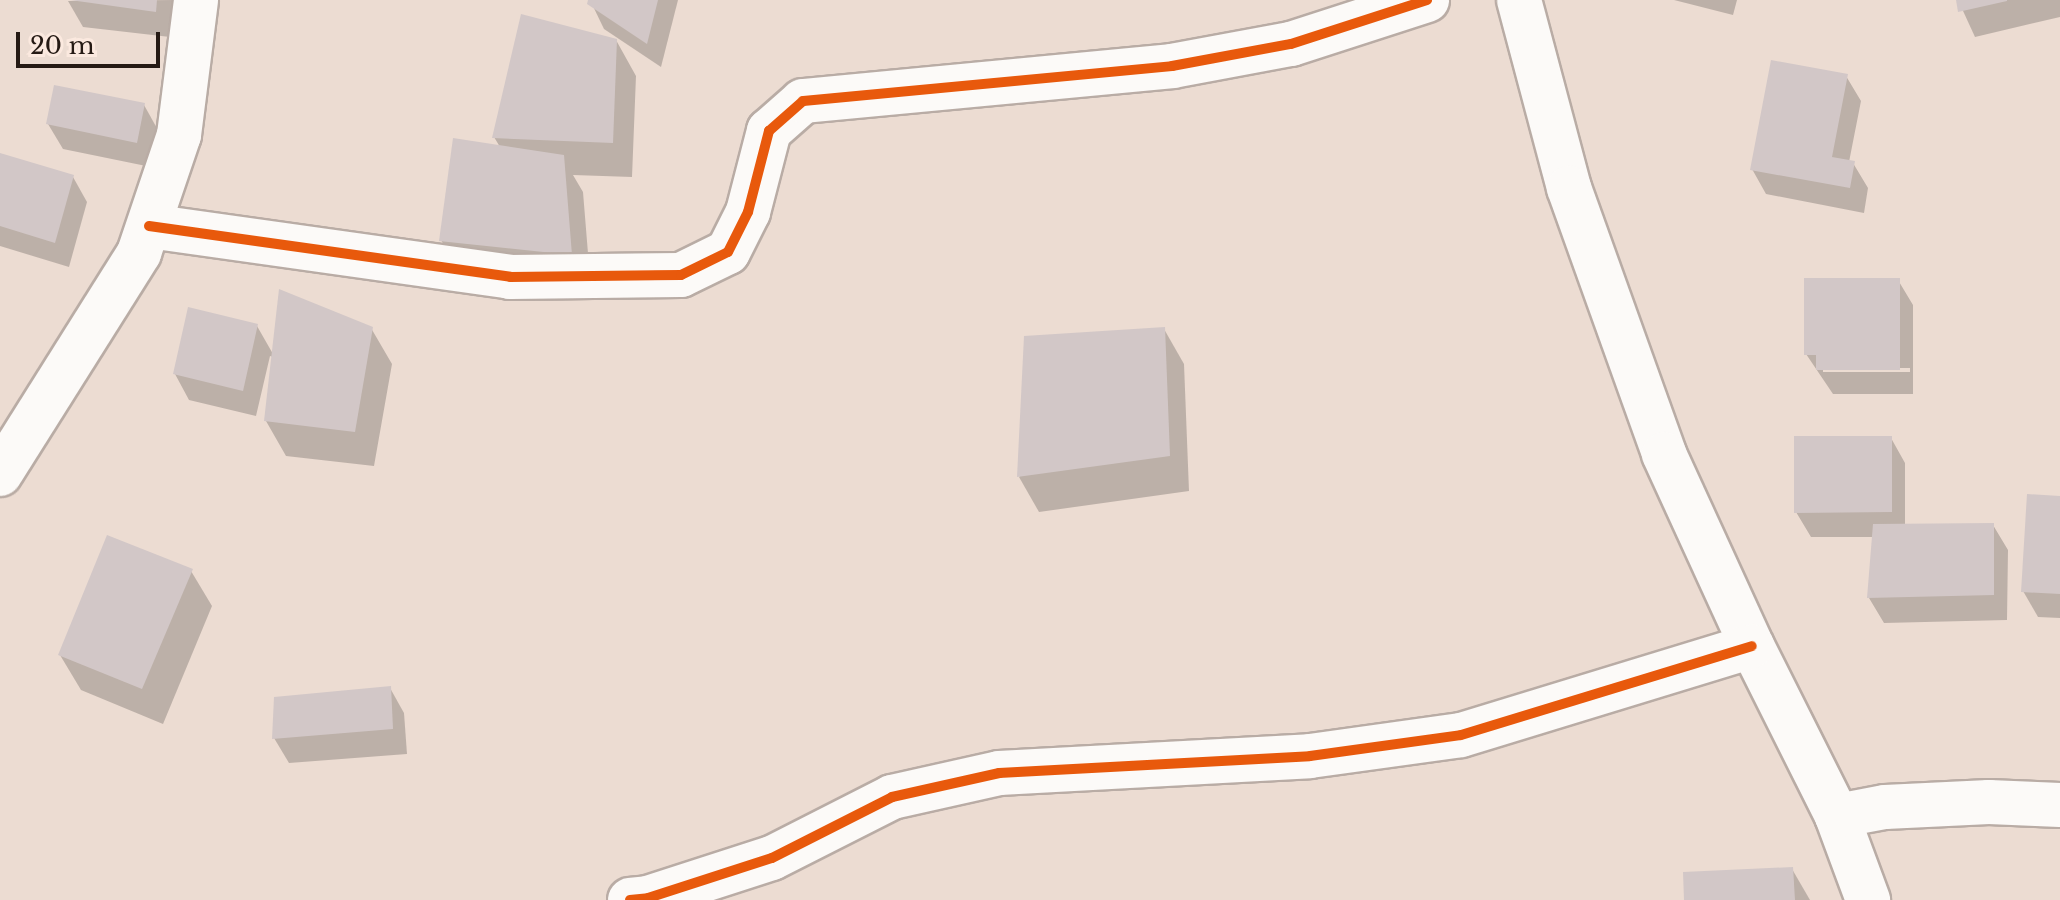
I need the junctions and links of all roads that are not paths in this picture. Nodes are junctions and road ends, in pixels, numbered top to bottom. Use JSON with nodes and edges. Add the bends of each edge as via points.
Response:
{"nodes":[{"id":1,"x":196,"y":0,"type":"edge"},
{"id":2,"x":1427,"y":0,"type":"edge"},
{"id":3,"x":1519,"y":0,"type":"edge"},
{"id":4,"x":149,"y":226,"type":"junction"},
{"id":5,"x":0,"y":474,"type":"edge"},
{"id":6,"x":1752,"y":646,"type":"junction"},
{"id":7,"x":2060,"y":805,"type":"edge"},
{"id":8,"x":1837,"y":816,"type":"junction"},
{"id":9,"x":630,"y":900,"type":"edge"},
{"id":10,"x":1868,"y":900,"type":"edge"}],
"edges":[{"from":1,"to":4,"type":"street","via":[[179,135]]},
{"from":2,"to":4,"type":"street","via":[[1291,44],[1172,66],[803,101],[769,131],[748,212],[728,252],[681,275],[510,277]]},
{"from":3,"to":6,"type":"street","via":[[1569,188],[1664,454]]},
{"from":4,"to":5,"type":"street","via":[[139,253]]},
{"from":6,"to":8,"type":"street"},
{"from":6,"to":9,"type":"street","via":[[1461,735],[1310,756],[999,773],[892,797],[772,858]]},
{"from":7,"to":8,"type":"street","via":[[1885,807]]},
{"from":8,"to":10,"type":"street"}]}
